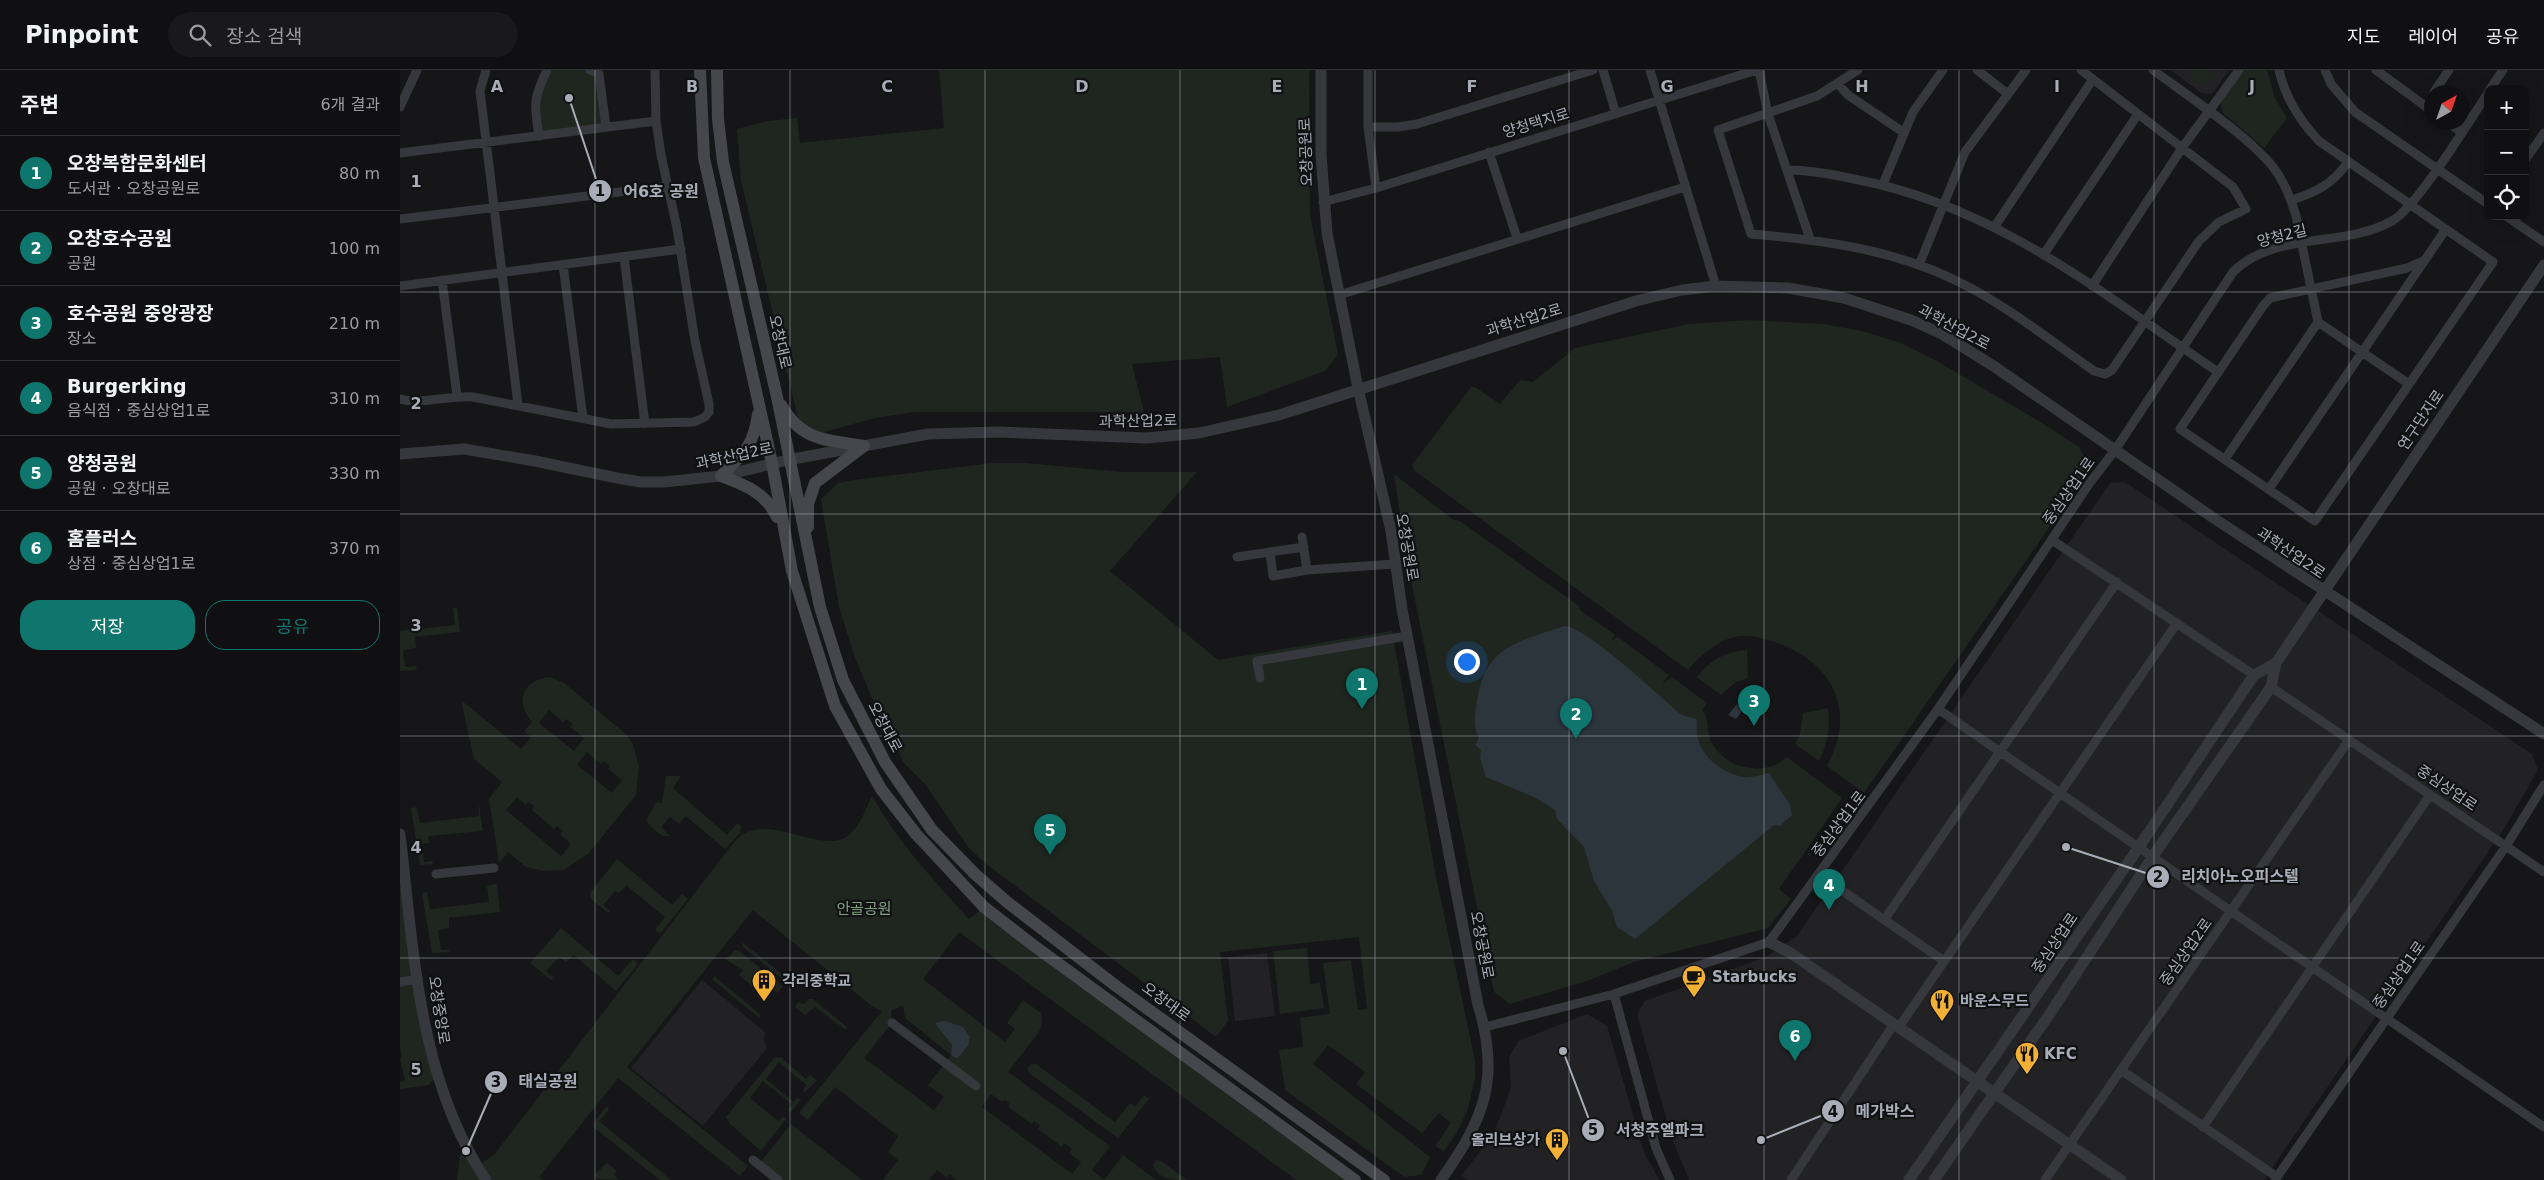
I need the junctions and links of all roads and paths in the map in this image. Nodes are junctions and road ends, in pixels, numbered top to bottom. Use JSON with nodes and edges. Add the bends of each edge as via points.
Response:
{"nodes":[{"id":1,"x":417,"y":70,"type":"edge"},
{"id":2,"x":486,"y":70,"type":"edge"},
{"id":3,"x":547,"y":70,"type":"edge"},
{"id":4,"x":590,"y":70,"type":"edge"},
{"id":5,"x":655,"y":70,"type":"edge"},
{"id":6,"x":700,"y":70,"type":"edge"},
{"id":7,"x":718,"y":70,"type":"edge"},
{"id":8,"x":1321,"y":70,"type":"edge"},
{"id":9,"x":1368,"y":70,"type":"edge"},
{"id":10,"x":1593,"y":70,"type":"edge"},
{"id":11,"x":1603,"y":70,"type":"edge"},
{"id":12,"x":1650,"y":70,"type":"edge"},
{"id":13,"x":1758,"y":70,"type":"edge"},
{"id":14,"x":1858,"y":70,"type":"edge"},
{"id":15,"x":1943,"y":70,"type":"edge"},
{"id":16,"x":1977,"y":70,"type":"edge"},
{"id":17,"x":2026,"y":70,"type":"edge"},
{"id":18,"x":2081,"y":70,"type":"edge"},
{"id":19,"x":2153,"y":70,"type":"edge"},
{"id":20,"x":2239,"y":70,"type":"edge"},
{"id":21,"x":2279,"y":70,"type":"edge"},
{"id":22,"x":2325,"y":70,"type":"edge"},
{"id":23,"x":2376,"y":70,"type":"edge"},
{"id":24,"x":2449,"y":70,"type":"edge"},
{"id":25,"x":2503,"y":70,"type":"edge"},
{"id":26,"x":2093,"y":79,"type":"junction"},
{"id":27,"x":1838,"y":84,"type":"junction"},
{"id":28,"x":2439,"y":85,"type":"edge"},
{"id":29,"x":2493,"y":85,"type":"edge"},
{"id":30,"x":2008,"y":94,"type":"junction"},
{"id":31,"x":2484,"y":99,"type":"edge"},
{"id":32,"x":1659,"y":101,"type":"junction"},
{"id":33,"x":2424,"y":106,"type":"edge"},
{"id":34,"x":400,"y":107,"type":"edge"},
{"id":35,"x":2208,"y":112,"type":"junction"},
{"id":36,"x":1616,"y":114,"type":"junction"},
{"id":37,"x":1768,"y":114,"type":"junction"},
{"id":38,"x":2138,"y":114,"type":"junction"},
{"id":39,"x":656,"y":121,"type":"junction"},
{"id":40,"x":606,"y":127,"type":"junction"},
{"id":41,"x":1368,"y":127,"type":"junction"},
{"id":42,"x":2458,"y":130,"type":"edge"},
{"id":43,"x":1903,"y":132,"type":"junction"},
{"id":44,"x":2461,"y":132,"type":"junction"},
{"id":45,"x":2544,"y":133,"type":"edge"},
{"id":46,"x":538,"y":136,"type":"junction"},
{"id":47,"x":485,"y":142,"type":"junction"},
{"id":48,"x":2182,"y":148,"type":"junction"},
{"id":49,"x":1489,"y":152,"type":"junction"},
{"id":50,"x":400,"y":153,"type":"edge"},
{"id":51,"x":2529,"y":154,"type":"edge"},
{"id":52,"x":2348,"y":162,"type":"junction"},
{"id":53,"x":2436,"y":169,"type":"junction"},
{"id":54,"x":1787,"y":170,"type":"junction"},
{"id":55,"x":1883,"y":184,"type":"junction"},
{"id":56,"x":668,"y":186,"type":"junction"},
{"id":57,"x":1685,"y":186,"type":"junction"},
{"id":58,"x":1376,"y":188,"type":"junction"},
{"id":59,"x":2292,"y":200,"type":"junction"},
{"id":60,"x":2484,"y":201,"type":"edge"},
{"id":61,"x":1323,"y":202,"type":"junction"},
{"id":62,"x":1944,"y":203,"type":"junction"},
{"id":63,"x":2410,"y":205,"type":"junction"},
{"id":64,"x":492,"y":208,"type":"junction"},
{"id":65,"x":400,"y":219,"type":"edge"},
{"id":66,"x":2512,"y":220,"type":"edge"},
{"id":67,"x":1995,"y":226,"type":"junction"},
{"id":68,"x":2446,"y":230,"type":"junction"},
{"id":69,"x":1517,"y":238,"type":"junction"},
{"id":70,"x":1810,"y":239,"type":"junction"},
{"id":71,"x":2544,"y":242,"type":"edge"},
{"id":72,"x":2302,"y":244,"type":"junction"},
{"id":73,"x":681,"y":249,"type":"junction"},
{"id":74,"x":2044,"y":254,"type":"junction"},
{"id":75,"x":624,"y":257,"type":"junction"},
{"id":76,"x":2425,"y":260,"type":"junction"},
{"id":77,"x":563,"y":265,"type":"junction"},
{"id":78,"x":1919,"y":265,"type":"junction"},
{"id":79,"x":2544,"y":265,"type":"edge"},
{"id":80,"x":501,"y":273,"type":"junction"},
{"id":81,"x":442,"y":280,"type":"junction"},
{"id":82,"x":400,"y":286,"type":"edge"},
{"id":83,"x":1716,"y":286,"type":"junction"},
{"id":84,"x":2092,"y":286,"type":"junction"},
{"id":85,"x":2311,"y":289,"type":"junction"},
{"id":86,"x":1339,"y":294,"type":"junction"},
{"id":87,"x":2144,"y":322,"type":"junction"},
{"id":88,"x":2318,"y":322,"type":"junction"},
{"id":89,"x":2181,"y":348,"type":"junction"},
{"id":90,"x":2362,"y":352,"type":"junction"},
{"id":91,"x":2218,"y":372,"type":"junction"},
{"id":92,"x":2409,"y":384,"type":"junction"},
{"id":93,"x":1358,"y":388,"type":"junction"},
{"id":94,"x":457,"y":396,"type":"junction"},
{"id":95,"x":776,"y":397,"type":"junction"},
{"id":96,"x":400,"y":399,"type":"edge"},
{"id":97,"x":759,"y":404,"type":"junction"},
{"id":98,"x":518,"y":405,"type":"junction"},
{"id":99,"x":583,"y":418,"type":"junction"},
{"id":100,"x":645,"y":424,"type":"junction"},
{"id":101,"x":864,"y":446,"type":"junction"},
{"id":102,"x":2115,"y":450,"type":"junction"},
{"id":103,"x":400,"y":454,"type":"edge"},
{"id":104,"x":2225,"y":459,"type":"junction"},
{"id":105,"x":788,"y":460,"type":"junction"},
{"id":106,"x":772,"y":463,"type":"junction"},
{"id":107,"x":721,"y":476,"type":"junction"},
{"id":108,"x":2269,"y":489,"type":"junction"},
{"id":109,"x":785,"y":532,"type":"junction"},
{"id":110,"x":2052,"y":540,"type":"junction"},
{"id":111,"x":807,"y":547,"type":"junction"},
{"id":112,"x":1270,"y":552,"type":"junction"},
{"id":113,"x":1237,"y":557,"type":"dead end"},
{"id":114,"x":1395,"y":564,"type":"junction"},
{"id":115,"x":1307,"y":570,"type":"junction"},
{"id":116,"x":2117,"y":582,"type":"junction"},
{"id":117,"x":2324,"y":592,"type":"junction"},
{"id":118,"x":2177,"y":623,"type":"junction"},
{"id":119,"x":1407,"y":636,"type":"junction"},
{"id":120,"x":2276,"y":663,"type":"junction"},
{"id":121,"x":2254,"y":675,"type":"junction"},
{"id":122,"x":1260,"y":678,"type":"dead end"},
{"id":123,"x":2271,"y":686,"type":"junction"},
{"id":124,"x":1938,"y":708,"type":"junction"},
{"id":125,"x":2544,"y":734,"type":"edge"},
{"id":126,"x":2349,"y":740,"type":"junction"},
{"id":127,"x":2000,"y":751,"type":"junction"},
{"id":128,"x":2544,"y":785,"type":"edge"},
{"id":129,"x":2060,"y":792,"type":"junction"},
{"id":130,"x":2430,"y":795,"type":"junction"},
{"id":131,"x":400,"y":834,"type":"edge"},
{"id":132,"x":2506,"y":846,"type":"junction"},
{"id":133,"x":2139,"y":847,"type":"junction"},
{"id":134,"x":2153,"y":856,"type":"junction"},
{"id":135,"x":494,"y":868,"type":"dead end"},
{"id":136,"x":2544,"y":872,"type":"edge"},
{"id":137,"x":436,"y":874,"type":"dead end"},
{"id":138,"x":1818,"y":874,"type":"junction"},
{"id":139,"x":2231,"y":910,"type":"junction"},
{"id":140,"x":1884,"y":920,"type":"junction"},
{"id":141,"x":1769,"y":942,"type":"junction"},
{"id":142,"x":1944,"y":961,"type":"junction"},
{"id":143,"x":2312,"y":966,"type":"junction"},
{"id":144,"x":418,"y":979,"type":"junction"},
{"id":145,"x":400,"y":982,"type":"edge"},
{"id":146,"x":1614,"y":994,"type":"junction"},
{"id":147,"x":2387,"y":1018,"type":"junction"},
{"id":148,"x":892,"y":1022,"type":"dead end"},
{"id":149,"x":1897,"y":1026,"type":"junction"},
{"id":150,"x":1485,"y":1027,"type":"junction"},
{"id":151,"x":2121,"y":1070,"type":"junction"},
{"id":152,"x":1978,"y":1082,"type":"junction"},
{"id":153,"x":976,"y":1086,"type":"dead end"},
{"id":154,"x":1995,"y":1092,"type":"junction"},
{"id":155,"x":2203,"y":1127,"type":"junction"},
{"id":156,"x":2544,"y":1127,"type":"edge"},
{"id":157,"x":2070,"y":1145,"type":"junction"},
{"id":158,"x":754,"y":1160,"type":"dead end"},
{"id":159,"x":2276,"y":1179,"type":"edge"},
{"id":160,"x":486,"y":1180,"type":"edge"},
{"id":161,"x":778,"y":1180,"type":"edge"},
{"id":162,"x":1355,"y":1180,"type":"edge"},
{"id":163,"x":1384,"y":1180,"type":"edge"},
{"id":164,"x":1440,"y":1180,"type":"edge"},
{"id":165,"x":1670,"y":1180,"type":"edge"},
{"id":166,"x":1791,"y":1180,"type":"edge"},
{"id":167,"x":1910,"y":1180,"type":"edge"},
{"id":168,"x":1934,"y":1180,"type":"edge"},
{"id":169,"x":2046,"y":1180,"type":"edge"},
{"id":170,"x":2121,"y":1180,"type":"edge"}],
"edges":[{"from":1,"to":34,"type":"street"},
{"from":2,"to":47,"type":"street","via":[[480,91]]},
{"from":3,"to":46,"type":"street","via":[[534,103]]},
{"from":4,"to":40,"type":"street","via":[[599,74]]},
{"from":5,"to":39,"type":"street"},
{"from":6,"to":97,"type":"main road","via":[[704,158]]},
{"from":7,"to":95,"type":"main road","name":"오창대로","via":[[718,119],[723,162]]},
{"from":8,"to":61,"type":"street","name":"오창공원로"},
{"from":9,"to":41,"type":"street"},
{"from":10,"to":41,"type":"street","via":[[1417,124]]},
{"from":11,"to":36,"type":"street"},
{"from":12,"to":32,"type":"street"},
{"from":13,"to":32,"type":"street","name":"양청택지로"},
{"from":13,"to":37,"type":"street"},
{"from":14,"to":27,"type":"street"},
{"from":15,"to":43,"type":"street","via":[[1922,96]]},
{"from":16,"to":30,"type":"street"},
{"from":17,"to":30,"type":"street"},
{"from":18,"to":26,"type":"street"},
{"from":19,"to":35,"type":"street"},
{"from":20,"to":35,"type":"street"},
{"from":21,"to":52,"type":"street","via":[[2287,94],[2308,129]]},
{"from":22,"to":53,"type":"street","via":[[2331,84],[2354,112]]},
{"from":23,"to":33,"type":"street"},
{"from":24,"to":28,"type":"street"},
{"from":25,"to":29,"type":"street"},
{"from":26,"to":38,"type":"street"},
{"from":26,"to":67,"type":"street"},
{"from":27,"to":37,"type":"street","via":[[1808,100]]},
{"from":27,"to":43,"type":"street","via":[[1848,95]]},
{"from":30,"to":62,"type":"street","via":[[1965,152]]},
{"from":31,"to":44,"type":"street","name":"양청2길"},
{"from":32,"to":36,"type":"street","name":"양청택지로"},
{"from":32,"to":57,"type":"street"},
{"from":35,"to":48,"type":"street"},
{"from":35,"to":59,"type":"street","via":[[2260,153],[2274,168]]},
{"from":36,"to":49,"type":"street","name":"양청택지로"},
{"from":37,"to":54,"type":"street"},
{"from":37,"to":70,"type":"street","via":[[1718,130],[1748,226],[1751,234]]},
{"from":38,"to":48,"type":"street"},
{"from":38,"to":74,"type":"street"},
{"from":39,"to":40,"type":"street"},
{"from":39,"to":56,"type":"street"},
{"from":40,"to":46,"type":"street"},
{"from":41,"to":58,"type":"street"},
{"from":42,"to":44,"type":"street"},
{"from":43,"to":55,"type":"street"},
{"from":44,"to":53,"type":"street","name":"양청2길"},
{"from":45,"to":51,"type":"street"},
{"from":46,"to":47,"type":"street"},
{"from":47,"to":50,"type":"street"},
{"from":47,"to":64,"type":"street"},
{"from":48,"to":84,"type":"street"},
{"from":48,"to":87,"type":"street","via":[[2232,187],[2246,209],[2219,222],[2199,241]]},
{"from":49,"to":58,"type":"street","name":"양청택지로"},
{"from":49,"to":69,"type":"street"},
{"from":52,"to":59,"type":"street","via":[[2324,187]]},
{"from":52,"to":63,"type":"street"},
{"from":53,"to":60,"type":"street"},
{"from":53,"to":63,"type":"street","name":"양청2길"},
{"from":54,"to":55,"type":"street","via":[[1805,170]]},
{"from":54,"to":70,"type":"street"},
{"from":55,"to":62,"type":"street"},
{"from":56,"to":64,"type":"street"},
{"from":56,"to":73,"type":"street"},
{"from":57,"to":69,"type":"street"},
{"from":57,"to":83,"type":"street"},
{"from":58,"to":61,"type":"street","name":"양청택지로"},
{"from":59,"to":72,"type":"street"},
{"from":61,"to":86,"type":"street","name":"오창공원로"},
{"from":62,"to":67,"type":"street"},
{"from":62,"to":78,"type":"street"},
{"from":63,"to":68,"type":"street"},
{"from":63,"to":72,"type":"street","name":"양청2길","via":[[2394,220],[2380,227]]},
{"from":64,"to":65,"type":"street"},
{"from":64,"to":80,"type":"street"},
{"from":66,"to":71,"type":"street"},
{"from":67,"to":74,"type":"street"},
{"from":68,"to":76,"type":"street"},
{"from":68,"to":92,"type":"street","via":[[2493,262]]},
{"from":69,"to":86,"type":"street"},
{"from":70,"to":78,"type":"street","via":[[1885,254]]},
{"from":72,"to":85,"type":"street"},
{"from":72,"to":89,"type":"street","name":"양청2길","via":[[2272,250],[2241,264]]},
{"from":73,"to":75,"type":"street"},
{"from":73,"to":100,"type":"street","via":[[709,412],[694,422]]},
{"from":74,"to":84,"type":"street"},
{"from":75,"to":77,"type":"street"},
{"from":75,"to":100,"type":"street"},
{"from":76,"to":85,"type":"street","via":[[2407,268]]},
{"from":76,"to":90,"type":"street"},
{"from":77,"to":80,"type":"street"},
{"from":77,"to":99,"type":"street"},
{"from":78,"to":87,"type":"street","via":[[1983,295],[2100,373],[2112,370]]},
{"from":79,"to":117,"type":"street","name":"연구단지로"},
{"from":80,"to":81,"type":"street"},
{"from":80,"to":98,"type":"street"},
{"from":81,"to":82,"type":"street"},
{"from":81,"to":94,"type":"street"},
{"from":83,"to":93,"type":"street","name":"과학산업2로","via":[[1636,301]]},
{"from":83,"to":102,"type":"street","name":"과학산업2로","via":[[1765,286],[1812,291],[1910,320],[1942,334],[1995,367]]},
{"from":84,"to":87,"type":"street"},
{"from":85,"to":88,"type":"street"},
{"from":85,"to":91,"type":"street","via":[[2270,298]]},
{"from":86,"to":93,"type":"street","name":"오창공원로"},
{"from":87,"to":89,"type":"street"},
{"from":88,"to":90,"type":"street"},
{"from":88,"to":104,"type":"street"},
{"from":89,"to":91,"type":"street"},
{"from":89,"to":102,"type":"street","name":"양청2길"},
{"from":90,"to":92,"type":"street"},
{"from":90,"to":108,"type":"street"},
{"from":91,"to":104,"type":"street","via":[[2180,429]]},
{"from":92,"to":108,"type":"street","via":[[2315,520]]},
{"from":93,"to":101,"type":"street","name":"과학산업2로","via":[[1279,414],[1172,437],[953,433],[928,434]]},
{"from":93,"to":114,"type":"street","name":"오창공원로","via":[[1391,531]]},
{"from":94,"to":96,"type":"street"},
{"from":94,"to":98,"type":"street"},
{"from":95,"to":101,"type":"main road","via":[[797,428],[810,436]]},
{"from":95,"to":105,"type":"main road","name":"오창대로"},
{"from":97,"to":106,"type":"main road"},
{"from":97,"to":107,"type":"main road","via":[[754,437]]},
{"from":98,"to":99,"type":"street"},
{"from":99,"to":100,"type":"street","via":[[611,424]]},
{"from":101,"to":105,"type":"street","name":"과학산업2로"},
{"from":101,"to":111,"type":"main road","via":[[815,483],[808,504]]},
{"from":102,"to":110,"type":"street","name":"중심상업1로"},
{"from":102,"to":117,"type":"street","name":"과학산업2로"},
{"from":103,"to":107,"type":"street","name":"과학산업2로","via":[[464,449],[641,482]]},
{"from":104,"to":108,"type":"street"},
{"from":105,"to":106,"type":"street","name":"과학산업2로"},
{"from":105,"to":111,"type":"main road","name":"오창대로"},
{"from":106,"to":107,"type":"street","name":"과학산업2로"},
{"from":106,"to":109,"type":"main road"},
{"from":107,"to":109,"type":"main road","via":[[760,493],[771,504]]},
{"from":109,"to":162,"type":"main road","via":[[792,571],[835,706],[881,789],[916,834],[984,906],[1005,923]]},
{"from":110,"to":116,"type":"street"},
{"from":110,"to":124,"type":"street","name":"중심상업1로"},
{"from":111,"to":163,"type":"main road","name":"오창대로","via":[[820,606],[843,680],[885,762],[937,835],[988,886],[1062,945]]},
{"from":112,"to":113,"type":"street"},
{"from":112,"to":115,"type":"street","via":[[1273,576]]},
{"from":112,"to":115,"type":"street","via":[[1303,542]]},
{"from":114,"to":115,"type":"street"},
{"from":114,"to":119,"type":"street","name":"오창공원로"},
{"from":116,"to":118,"type":"street"},
{"from":116,"to":127,"type":"street"},
{"from":117,"to":120,"type":"street","name":"중심상업로"},
{"from":117,"to":125,"type":"street","name":"과학산업2로"},
{"from":118,"to":121,"type":"street"},
{"from":118,"to":129,"type":"street"},
{"from":119,"to":122,"type":"street","via":[[1257,660]]},
{"from":119,"to":150,"type":"street","name":"오창공원로"},
{"from":120,"to":121,"type":"street","name":"중심상업로"},
{"from":120,"to":123,"type":"street","name":"중심상업로"},
{"from":121,"to":133,"type":"street","name":"중심상업로"},
{"from":123,"to":126,"type":"street","name":"중심상업로"},
{"from":123,"to":134,"type":"street","name":"중심상업로"},
{"from":124,"to":127,"type":"street"},
{"from":124,"to":138,"type":"street","name":"중심상업1로"},
{"from":126,"to":130,"type":"street","name":"중심상업로"},
{"from":126,"to":139,"type":"street","name":"중심상업2로"},
{"from":127,"to":129,"type":"street"},
{"from":127,"to":140,"type":"street"},
{"from":128,"to":132,"type":"street","name":"중심상업1로"},
{"from":129,"to":133,"type":"street"},
{"from":129,"to":142,"type":"street"},
{"from":130,"to":132,"type":"street","name":"중심상업로"},
{"from":130,"to":143,"type":"street"},
{"from":131,"to":144,"type":"street","name":"오창중앙로"},
{"from":132,"to":136,"type":"street","name":"중심상업로"},
{"from":132,"to":147,"type":"street","name":"중심상업1로"},
{"from":133,"to":134,"type":"street"},
{"from":133,"to":152,"type":"street","name":"중심상업로"},
{"from":134,"to":139,"type":"street"},
{"from":134,"to":154,"type":"street","name":"중심상업로"},
{"from":135,"to":137,"type":"street"},
{"from":138,"to":140,"type":"street"},
{"from":138,"to":141,"type":"street","name":"중심상업1로"},
{"from":139,"to":143,"type":"street"},
{"from":139,"to":151,"type":"street","name":"중심상업2로"},
{"from":140,"to":142,"type":"street"},
{"from":141,"to":146,"type":"street"},
{"from":141,"to":149,"type":"street","via":[[1789,952]]},
{"from":142,"to":149,"type":"street"},
{"from":143,"to":147,"type":"street"},
{"from":143,"to":155,"type":"street"},
{"from":144,"to":145,"type":"street"},
{"from":144,"to":160,"type":"street","name":"오창중앙로","via":[[427,1038],[437,1076],[462,1137]]},
{"from":146,"to":150,"type":"street"},
{"from":146,"to":165,"type":"street","via":[[1656,1148]]},
{"from":147,"to":156,"type":"street"},
{"from":147,"to":159,"type":"street","name":"중심상업1로"},
{"from":148,"to":153,"type":"street"},
{"from":149,"to":152,"type":"street"},
{"from":149,"to":166,"type":"street"},
{"from":150,"to":164,"type":"street","name":"오창공원로","via":[[1488,1071],[1483,1106],[1470,1136]]},
{"from":151,"to":155,"type":"street"},
{"from":151,"to":157,"type":"street","name":"중심상업2로"},
{"from":152,"to":154,"type":"street"},
{"from":152,"to":167,"type":"street","name":"중심상업로"},
{"from":154,"to":157,"type":"street"},
{"from":154,"to":168,"type":"street","name":"중심상업로"},
{"from":155,"to":159,"type":"street"},
{"from":157,"to":169,"type":"street","name":"중심상업2로"},
{"from":157,"to":170,"type":"street"},
{"from":158,"to":161,"type":"street"}]}
